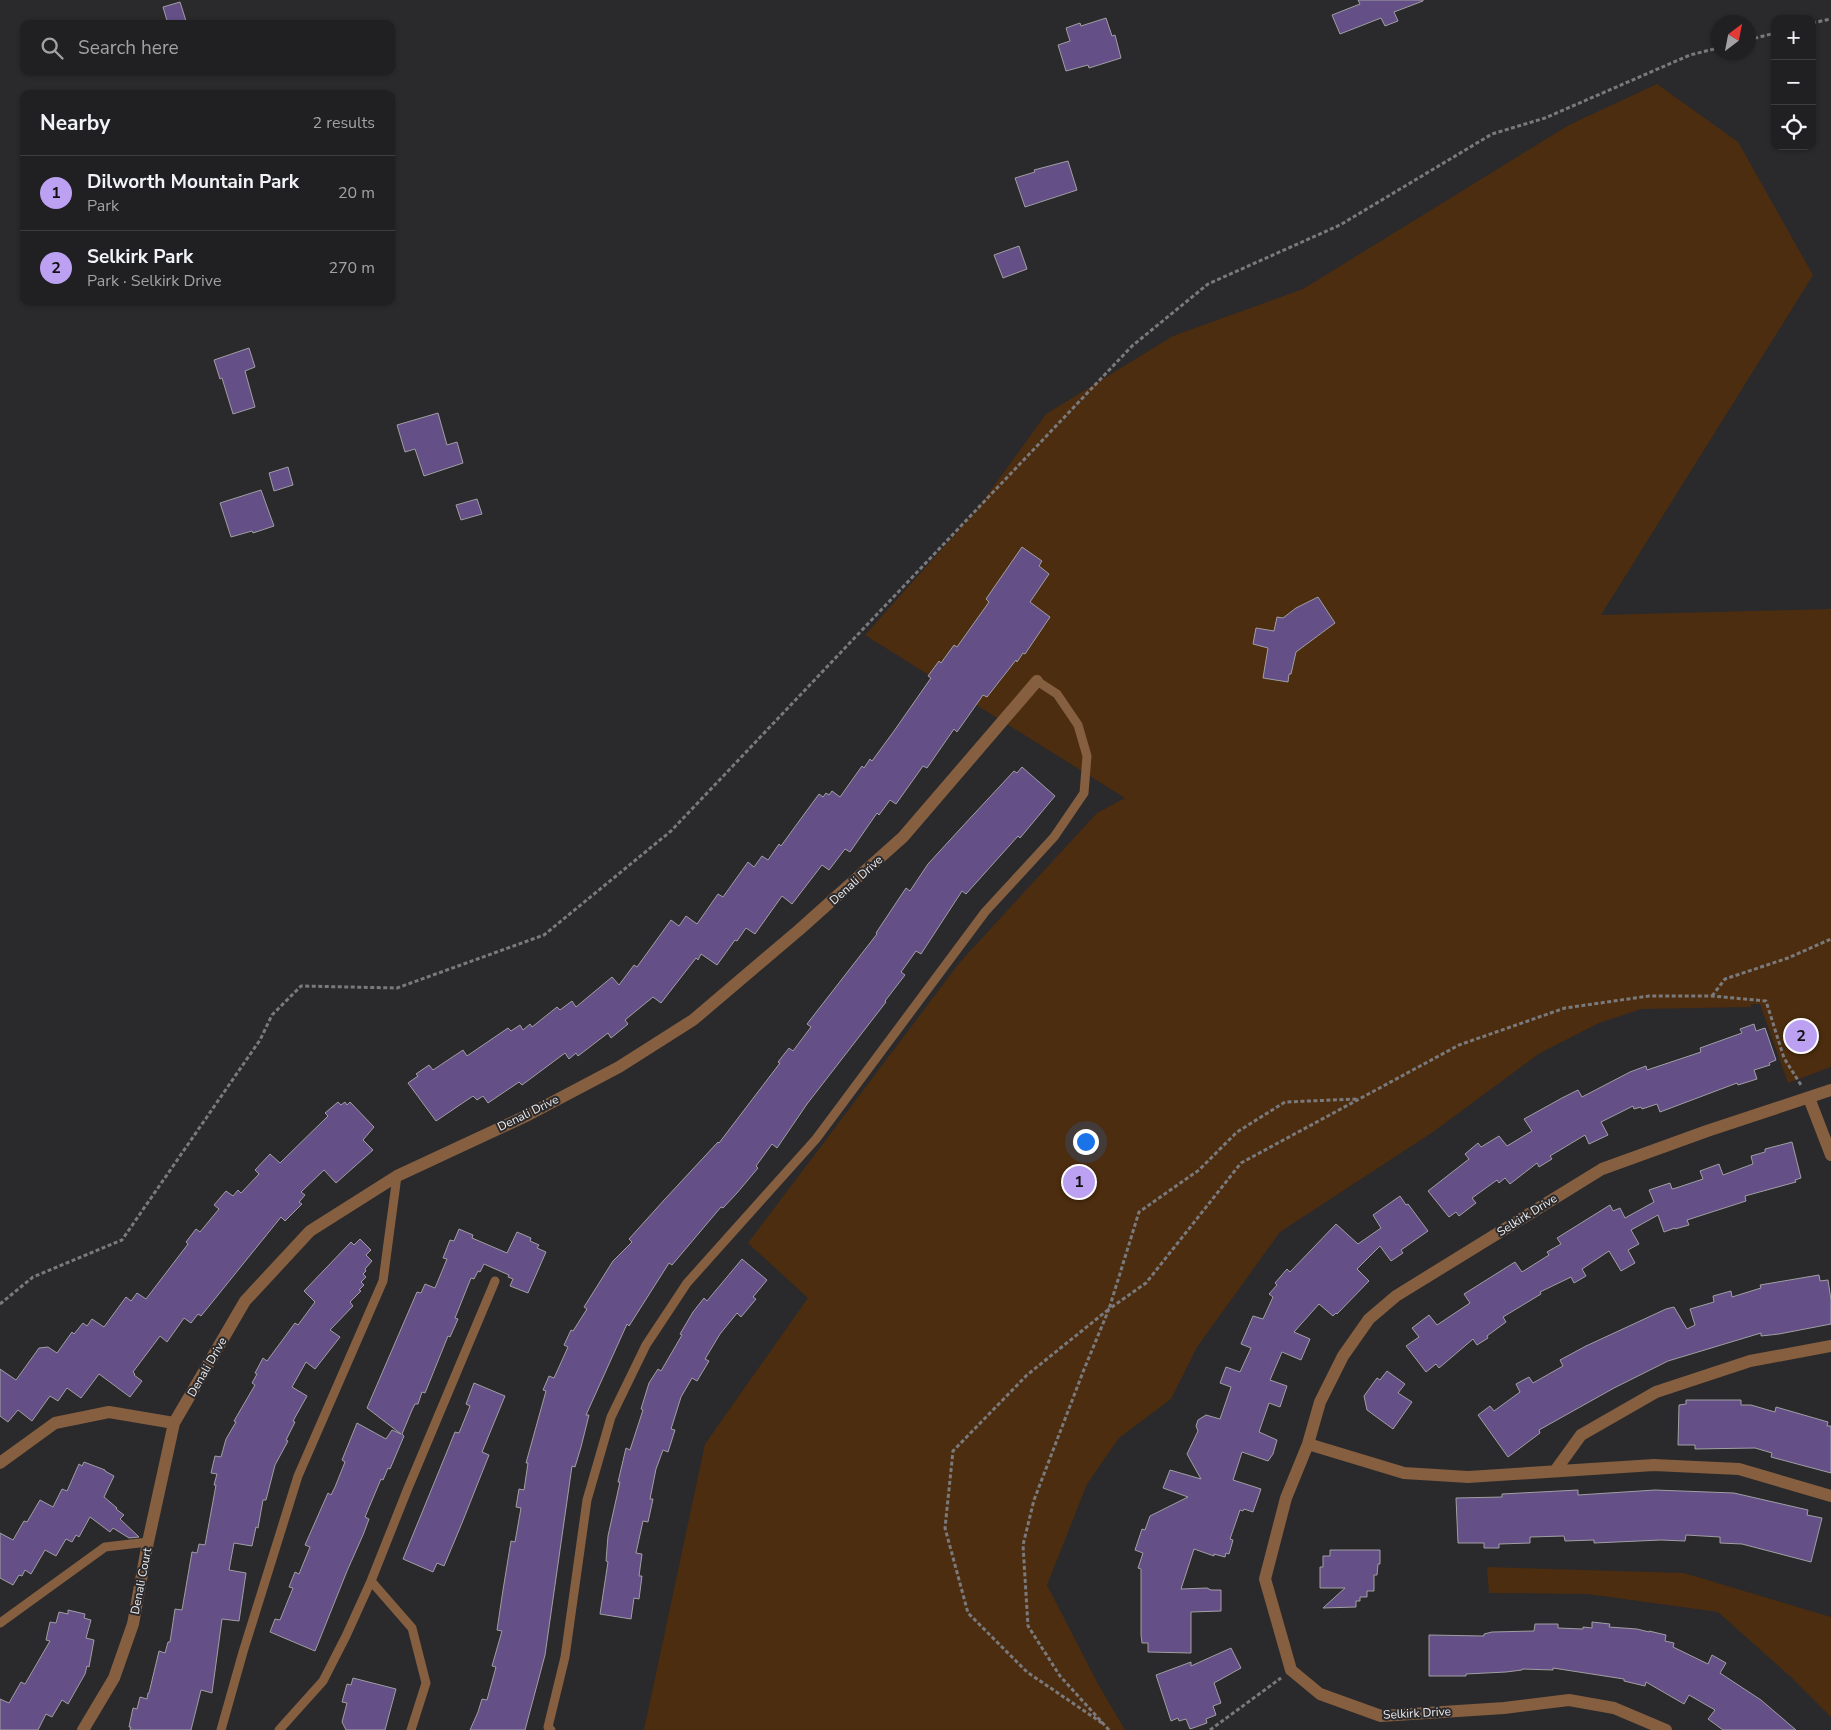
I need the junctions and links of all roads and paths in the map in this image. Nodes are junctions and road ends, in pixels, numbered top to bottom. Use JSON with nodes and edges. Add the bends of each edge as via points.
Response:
{"nodes":[{"id":1,"x":1831,"y":18,"type":"edge"},
{"id":2,"x":1816,"y":22,"type":"edge"},
{"id":3,"x":1771,"y":34,"type":"edge"},
{"id":4,"x":1756,"y":38,"type":"edge"},
{"id":5,"x":1711,"y":50,"type":"edge"},
{"id":6,"x":1037,"y":681,"type":"joint"},
{"id":7,"x":1831,"y":939,"type":"edge"},
{"id":8,"x":1712,"y":996,"type":"junction"},
{"id":9,"x":1831,"y":1090,"type":"edge"},
{"id":10,"x":1809,"y":1098,"type":"junction"},
{"id":11,"x":1358,"y":1099,"type":"junction"},
{"id":12,"x":1831,"y":1155,"type":"edge"},
{"id":13,"x":397,"y":1176,"type":"junction"},
{"id":14,"x":495,"y":1281,"type":"dead end"},
{"id":15,"x":0,"y":1304,"type":"edge"},
{"id":16,"x":1109,"y":1309,"type":"junction"},
{"id":17,"x":1831,"y":1346,"type":"edge"},
{"id":18,"x":174,"y":1423,"type":"junction"},
{"id":19,"x":1308,"y":1444,"type":"junction"},
{"id":20,"x":0,"y":1463,"type":"edge"},
{"id":21,"x":1556,"y":1471,"type":"junction"},
{"id":22,"x":1831,"y":1496,"type":"edge"},
{"id":23,"x":148,"y":1542,"type":"junction"},
{"id":24,"x":372,"y":1581,"type":"junction"},
{"id":25,"x":0,"y":1623,"type":"edge"},
{"id":26,"x":1291,"y":1670,"type":"junction"},
{"id":27,"x":1108,"y":1728,"type":"edge"},
{"id":28,"x":548,"y":1729,"type":"edge"},
{"id":29,"x":83,"y":1730,"type":"edge"},
{"id":30,"x":221,"y":1730,"type":"edge"},
{"id":31,"x":280,"y":1730,"type":"edge"},
{"id":32,"x":411,"y":1730,"type":"edge"},
{"id":33,"x":1210,"y":1730,"type":"edge"},
{"id":34,"x":1666,"y":1730,"type":"edge"}],
"edges":[{"from":1,"to":2,"type":"path"},
{"from":3,"to":4,"type":"path"},
{"from":5,"to":15,"type":"path","via":[[1690,55],[1546,118],[1492,134],[1340,225],[1208,284],[1132,346],[671,831],[544,935],[397,988],[301,986],[272,1015],[260,1040],[122,1240],[33,1277]]},
{"from":6,"to":13,"type":"street","name":"Denali Drive","via":[[903,837],[693,1020],[602,1076],[528,1115]]},
{"from":6,"to":28,"type":"lane","via":[[1057,694],[1078,725],[1087,756],[1084,793],[1054,837],[985,912],[816,1139],[687,1283],[646,1345],[611,1418],[588,1500],[565,1657]]},
{"from":7,"to":8,"type":"path","via":[[1788,958],[1725,979]]},
{"from":8,"to":10,"type":"path","via":[[1766,1000],[1784,1058]]},
{"from":8,"to":11,"type":"path","via":[[1649,996],[1565,1008],[1459,1045]]},
{"from":9,"to":10,"type":"street","name":"Selkirk Drive"},
{"from":10,"to":12,"type":"street"},
{"from":10,"to":19,"type":"street","name":"Selkirk Drive","via":[[1602,1169],[1396,1296],[1369,1319],[1343,1356],[1320,1402]]},
{"from":11,"to":16,"type":"path","via":[[1241,1163],[1146,1283]]},
{"from":11,"to":16,"type":"path","via":[[1285,1102],[1237,1132],[1199,1170],[1139,1212]]},
{"from":13,"to":18,"type":"street","name":"Denali Drive","via":[[310,1231],[246,1301]]},
{"from":13,"to":30,"type":"lane","via":[[383,1281],[298,1476]]},
{"from":14,"to":24,"type":"lane"},
{"from":16,"to":27,"type":"path","via":[[1034,1500],[1024,1545],[1028,1626],[1060,1676]]},
{"from":16,"to":27,"type":"path","via":[[1027,1375],[953,1451],[945,1528],[968,1613],[1027,1672]]},
{"from":17,"to":21,"type":"street","via":[[1750,1361],[1656,1392],[1581,1435]]},
{"from":18,"to":20,"type":"street","via":[[109,1412],[55,1423]]},
{"from":18,"to":23,"type":"street","name":"Denali Court"},
{"from":19,"to":21,"type":"street","via":[[1404,1473],[1468,1476]]},
{"from":19,"to":26,"type":"street","name":"Selkirk Drive","via":[[1286,1498],[1265,1579]]},
{"from":21,"to":22,"type":"street","via":[[1654,1466],[1739,1470]]},
{"from":23,"to":25,"type":"lane","via":[[105,1547]]},
{"from":23,"to":29,"type":"street","name":"Denali Court","via":[[133,1624],[114,1678]]},
{"from":24,"to":31,"type":"lane","via":[[323,1681]]},
{"from":24,"to":32,"type":"lane","via":[[412,1628],[426,1683]]},
{"from":26,"to":33,"type":"path"},
{"from":26,"to":34,"type":"street","name":"Selkirk Drive","via":[[1320,1694],[1381,1716],[1569,1700],[1614,1708]]}]}
